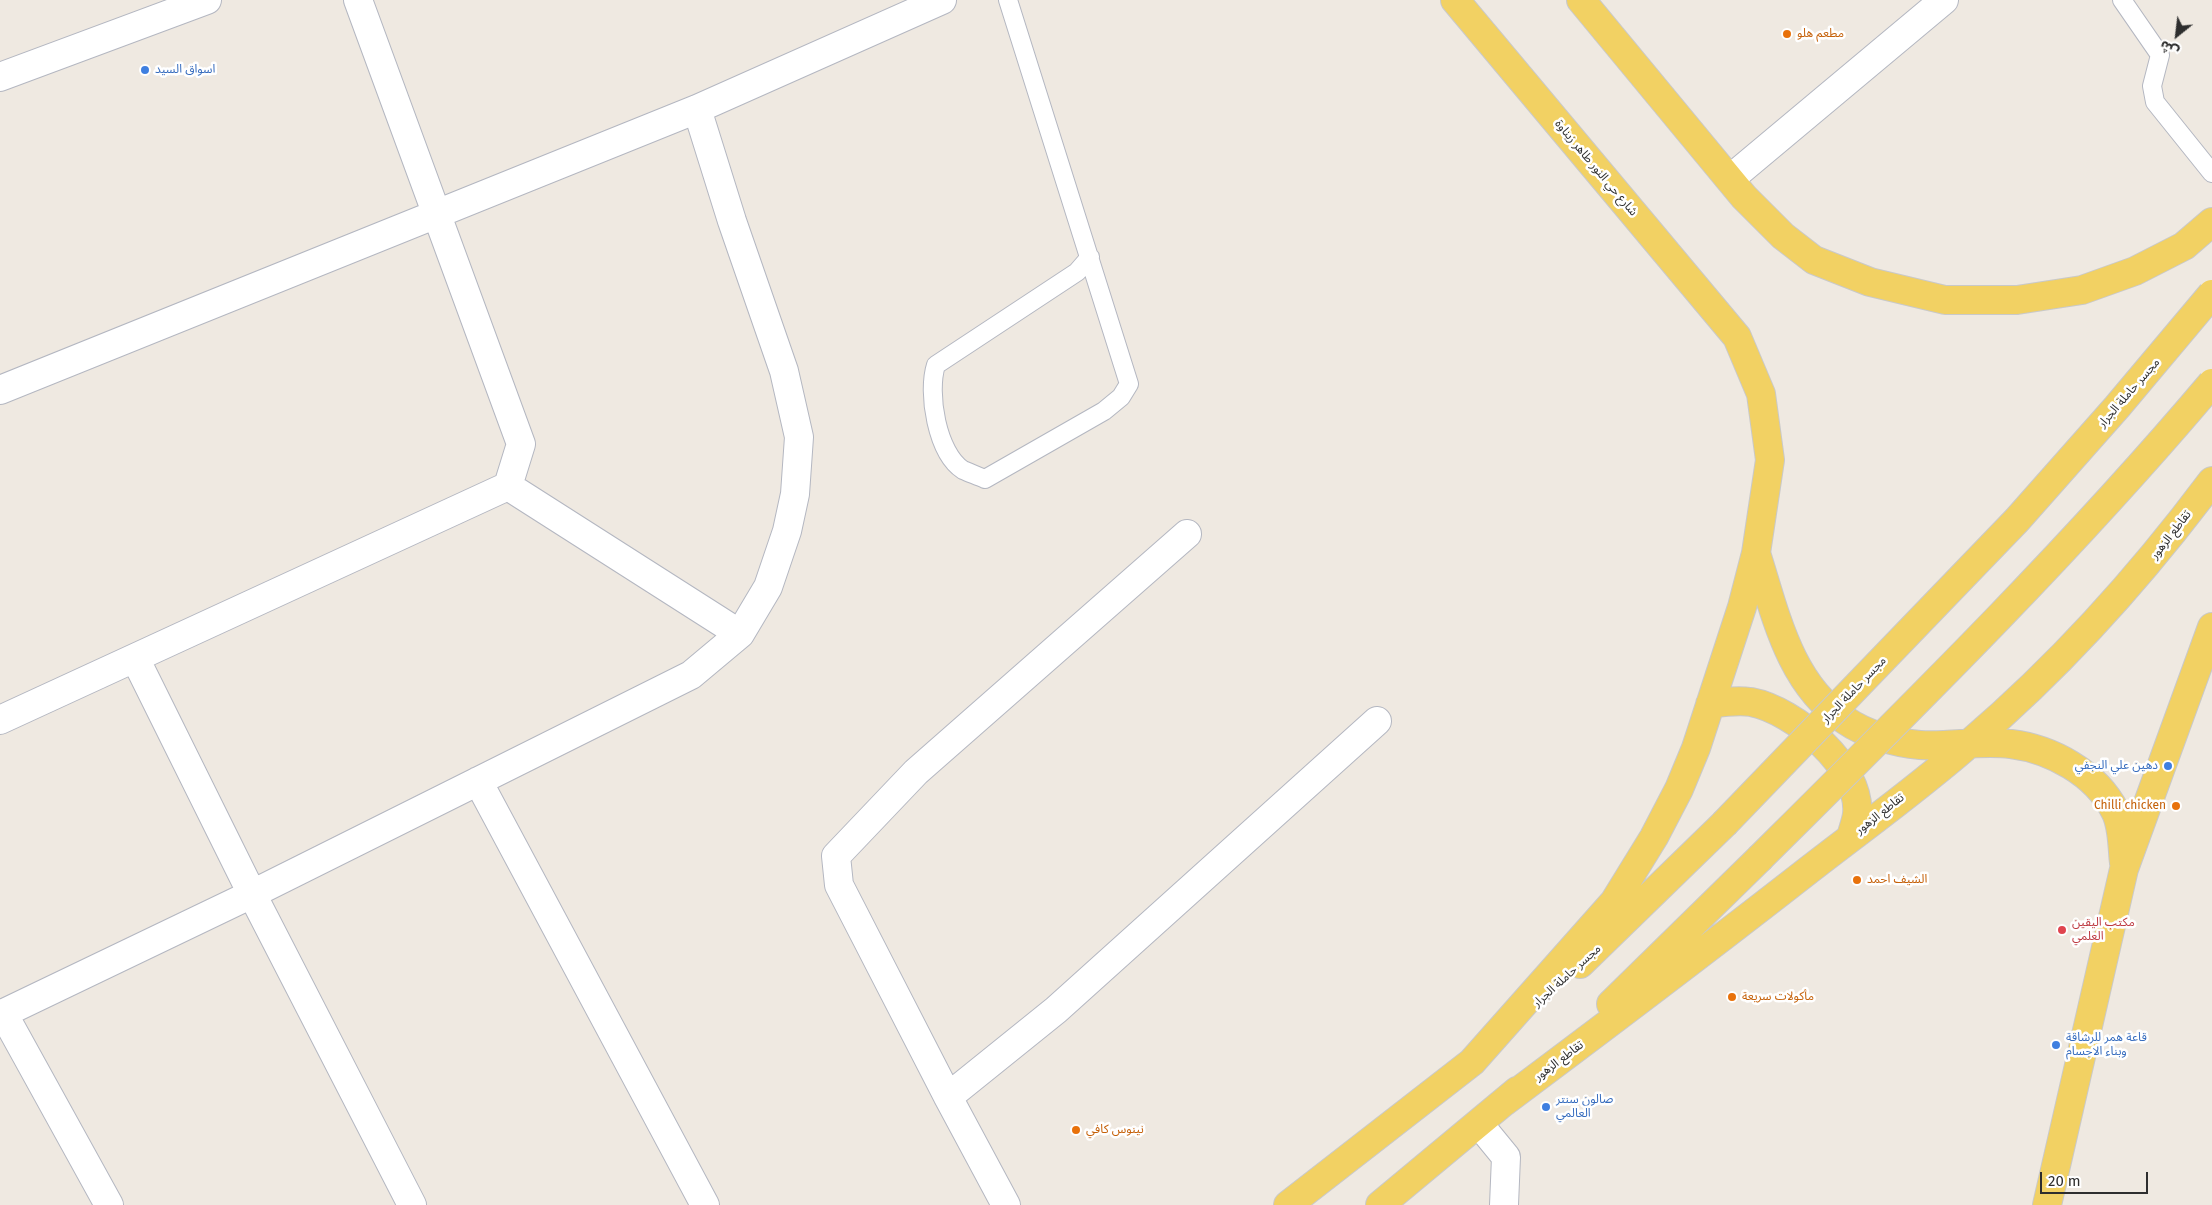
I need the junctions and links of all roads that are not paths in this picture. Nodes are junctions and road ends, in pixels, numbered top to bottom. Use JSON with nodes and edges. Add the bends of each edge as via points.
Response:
{"nodes":[{"id":1,"x":207,"y":0,"type":"edge"},
{"id":2,"x":358,"y":0,"type":"edge"},
{"id":3,"x":942,"y":0,"type":"edge"},
{"id":4,"x":1008,"y":0,"type":"edge"},
{"id":5,"x":1456,"y":0,"type":"edge"},
{"id":6,"x":1582,"y":0,"type":"edge"},
{"id":7,"x":1944,"y":0,"type":"edge"},
{"id":8,"x":2122,"y":0,"type":"edge"},
{"id":9,"x":0,"y":77,"type":"edge"},
{"id":10,"x":697,"y":109,"type":"junction"},
{"id":11,"x":2212,"y":173,"type":"edge"},
{"id":12,"x":1730,"y":179,"type":"junction"},
{"id":13,"x":437,"y":214,"type":"junction"},
{"id":14,"x":2212,"y":222,"type":"edge"},
{"id":15,"x":2212,"y":237,"type":"edge"},
{"id":16,"x":2184,"y":246,"type":"junction"},
{"id":17,"x":1090,"y":257,"type":"junction"},
{"id":18,"x":2212,"y":294,"type":"edge"},
{"id":19,"x":2212,"y":383,"type":"edge"},
{"id":20,"x":0,"y":390,"type":"edge"},
{"id":21,"x":2212,"y":481,"type":"edge"},
{"id":22,"x":508,"y":486,"type":"junction"},
{"id":23,"x":1187,"y":534,"type":"dead end"},
{"id":24,"x":1756,"y":553,"type":"junction"},
{"id":25,"x":2212,"y":627,"type":"edge"},
{"id":26,"x":740,"y":634,"type":"junction"},
{"id":27,"x":135,"y":658,"type":"junction"},
{"id":28,"x":1710,"y":704,"type":"junction"},
{"id":29,"x":0,"y":720,"type":"edge"},
{"id":30,"x":1377,"y":721,"type":"dead end"},
{"id":31,"x":1971,"y":743,"type":"junction"},
{"id":32,"x":478,"y":781,"type":"junction"},
{"id":33,"x":1851,"y":837,"type":"junction"},
{"id":34,"x":2124,"y":869,"type":"junction"},
{"id":35,"x":252,"y":894,"type":"junction"},
{"id":36,"x":2,"y":1014,"type":"edge"},
{"id":37,"x":1472,"y":1062,"type":"junction"},
{"id":38,"x":948,"y":1097,"type":"junction"},
{"id":39,"x":1504,"y":1102,"type":"junction"},
{"id":40,"x":1479,"y":1124,"type":"junction"},
{"id":41,"x":109,"y":1205,"type":"edge"},
{"id":42,"x":412,"y":1205,"type":"edge"},
{"id":43,"x":705,"y":1205,"type":"edge"},
{"id":44,"x":1006,"y":1205,"type":"edge"},
{"id":45,"x":1288,"y":1205,"type":"edge"},
{"id":46,"x":1380,"y":1205,"type":"edge"},
{"id":47,"x":1504,"y":1205,"type":"edge"},
{"id":48,"x":2047,"y":1205,"type":"edge"}],
"edges":[{"from":1,"to":9,"type":"street"},
{"from":2,"to":13,"type":"street"},
{"from":3,"to":10,"type":"street"},
{"from":4,"to":17,"type":"lane"},
{"from":5,"to":24,"type":"main road","name":"شارع حي النور طاهر زيناوة","via":[[1737,337],[1761,394],[1770,460]]},
{"from":6,"to":12,"type":"main road"},
{"from":7,"to":12,"type":"street"},
{"from":8,"to":11,"type":"lane","via":[[2160,55],[2152,86],[2155,102]]},
{"from":10,"to":13,"type":"street"},
{"from":10,"to":26,"type":"street","via":[[784,371],[799,437],[796,494],[787,531],[768,587]]},
{"from":12,"to":16,"type":"main road","via":[[1783,236],[1814,260],[1870,282],[1945,300],[2017,300],[2082,290],[2134,271]]},
{"from":13,"to":20,"type":"street"},
{"from":13,"to":22,"type":"street","via":[[521,444]]},
{"from":14,"to":16,"type":"main road"},
{"from":15,"to":16,"type":"main road"},
{"from":17,"to":17,"type":"lane","via":[[1077,272],[936,365],[931,389],[942,445],[962,469],[985,478],[1104,411],[1121,397],[1129,384]]},
{"from":18,"to":37,"type":"main road","name":"مجسر حاملة الجرار","bridge":true,"via":[[2118,407],[2017,520],[1724,824],[1600,947]]},
{"from":19,"to":39,"type":"main road","bridge":true,"via":[[2109,500],[1965,654],[1633,982]]},
{"from":21,"to":31,"type":"main road","name":"تقاطع الزهور","via":[[2112,606]]},
{"from":22,"to":26,"type":"street"},
{"from":22,"to":27,"type":"street"},
{"from":23,"to":38,"type":"street","via":[[916,772],[836,856],[839,885]]},
{"from":24,"to":28,"type":"main road","name":"شارع حي النور طاهر زيناوة"},
{"from":24,"to":31,"type":"main road","via":[[1786,645],[1799,671],[1830,708],[1844,720],[1885,738],[1920,745]]},
{"from":25,"to":34,"type":"main road"},
{"from":26,"to":32,"type":"street","via":[[691,675]]},
{"from":27,"to":29,"type":"street"},
{"from":27,"to":35,"type":"street"},
{"from":28,"to":33,"type":"main road","via":[[1730,700],[1753,703],[1786,717],[1822,742],[1836,759],[1853,790],[1857,813]]},
{"from":28,"to":37,"type":"main road","name":"شارع حي النور طاهر زيناوة","via":[[1679,789],[1614,902]]},
{"from":30,"to":38,"type":"street","via":[[1056,1010]]},
{"from":31,"to":33,"type":"main road","name":"تقاطع الزهور"},
{"from":31,"to":34,"type":"main road","via":[[2028,747],[2076,768],[2100,789],[2116,812]]},
{"from":32,"to":35,"type":"street"},
{"from":32,"to":43,"type":"street"},
{"from":33,"to":39,"type":"main road","name":"تقاطع الزهور"},
{"from":34,"to":48,"type":"main road"},
{"from":35,"to":36,"type":"street"},
{"from":35,"to":42,"type":"street"},
{"from":36,"to":41,"type":"street"},
{"from":37,"to":45,"type":"main road"},
{"from":38,"to":44,"type":"street"},
{"from":39,"to":40,"type":"main road"},
{"from":40,"to":46,"type":"main road"},
{"from":40,"to":47,"type":"street","via":[[1506,1157]]}]}
